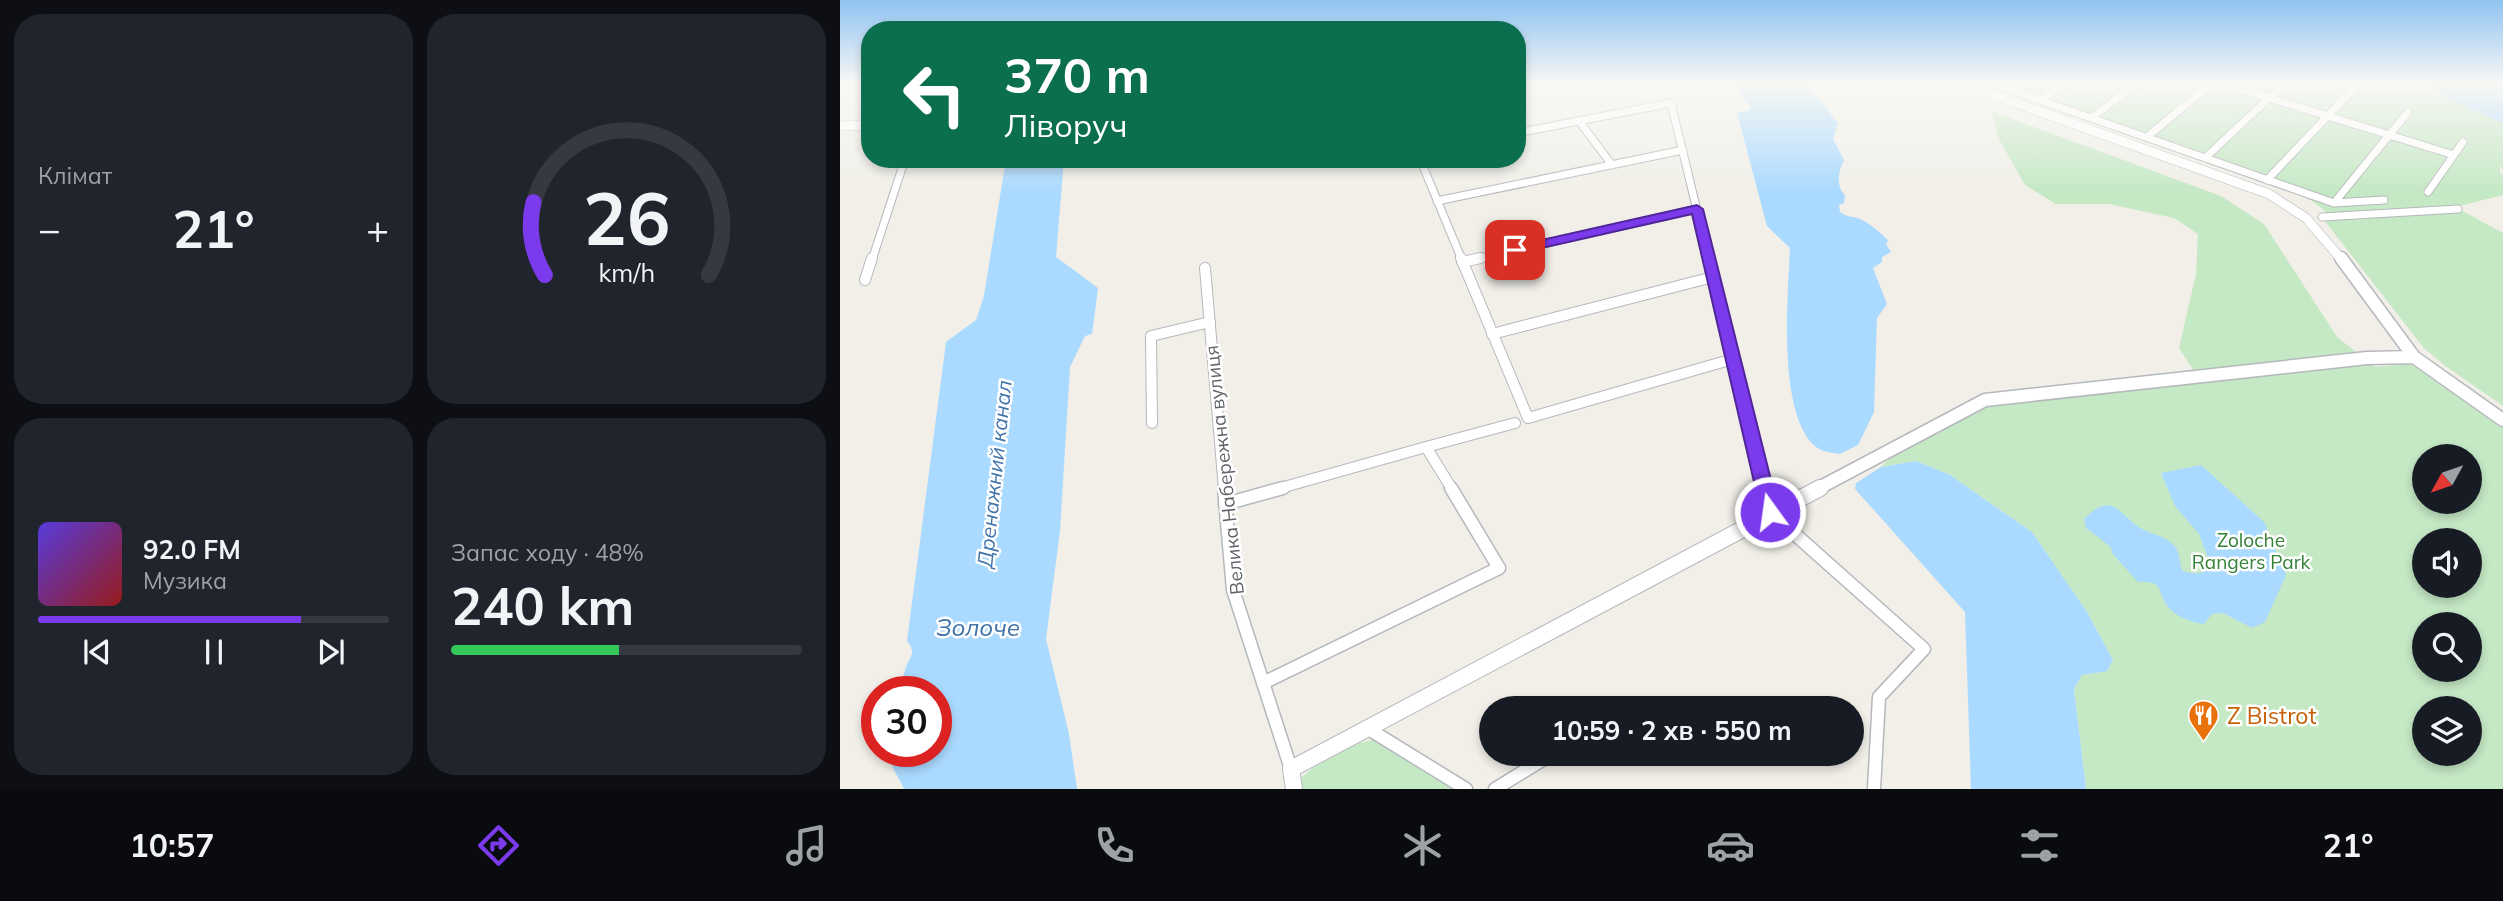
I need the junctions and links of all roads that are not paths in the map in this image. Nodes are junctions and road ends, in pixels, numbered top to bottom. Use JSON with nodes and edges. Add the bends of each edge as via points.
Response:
{"nodes":[{"id":1,"x":1585,"y":120,"type":"edge"},
{"id":2,"x":1675,"y":120,"type":"edge"},
{"id":3,"x":2062,"y":120,"type":"edge"},
{"id":4,"x":2096,"y":120,"type":"edge"},
{"id":5,"x":2168,"y":120,"type":"edge"},
{"id":6,"x":2246,"y":120,"type":"edge"},
{"id":7,"x":2324,"y":120,"type":"edge"},
{"id":8,"x":2340,"y":120,"type":"edge"},
{"id":9,"x":2402,"y":120,"type":"edge"},
{"id":10,"x":1579,"y":121,"type":"junction"},
{"id":11,"x":861,"y":125,"type":"edge"},
{"id":12,"x":840,"y":126,"type":"edge"},
{"id":13,"x":1526,"y":131,"type":"edge"},
{"id":14,"x":2389,"y":135,"type":"junction"},
{"id":15,"x":2147,"y":137,"type":"junction"},
{"id":16,"x":2463,"y":142,"type":"dead end"},
{"id":17,"x":1683,"y":150,"type":"junction"},
{"id":18,"x":2454,"y":155,"type":"junction"},
{"id":19,"x":2205,"y":158,"type":"junction"},
{"id":20,"x":1612,"y":165,"type":"junction"},
{"id":21,"x":902,"y":168,"type":"edge"},
{"id":22,"x":1424,"y":168,"type":"edge"},
{"id":23,"x":2267,"y":180,"type":"junction"},
{"id":24,"x":2428,"y":192,"type":"dead end"},
{"id":25,"x":1437,"y":201,"type":"junction"},
{"id":26,"x":2385,"y":201,"type":"dead end"},
{"id":27,"x":2334,"y":203,"type":"junction"},
{"id":28,"x":1697,"y":209,"type":"junction"},
{"id":29,"x":2458,"y":209,"type":"dead end"},
{"id":30,"x":2322,"y":217,"type":"joint"},
{"id":31,"x":2306,"y":218,"type":"junction"},
{"id":32,"x":1462,"y":262,"type":"junction"},
{"id":33,"x":1206,"y":268,"type":"dead end"},
{"id":34,"x":1713,"y":277,"type":"junction"},
{"id":35,"x":865,"y":280,"type":"dead end"},
{"id":36,"x":1210,"y":322,"type":"junction"},
{"id":37,"x":1492,"y":334,"type":"junction"},
{"id":38,"x":2414,"y":357,"type":"junction"},
{"id":39,"x":1733,"y":359,"type":"junction"},
{"id":40,"x":2503,"y":420,"type":"edge"},
{"id":41,"x":1515,"y":422,"type":"dead end"},
{"id":42,"x":1152,"y":423,"type":"dead end"},
{"id":43,"x":1426,"y":447,"type":"junction"},
{"id":44,"x":1225,"y":504,"type":"junction"},
{"id":45,"x":1770,"y":512,"type":"junction"},
{"id":46,"x":1262,"y":683,"type":"junction"},
{"id":47,"x":1367,"y":728,"type":"junction"},
{"id":48,"x":1532,"y":766,"type":"edge"},
{"id":49,"x":1291,"y":769,"type":"junction"},
{"id":50,"x":1294,"y":789,"type":"edge"},
{"id":51,"x":1466,"y":789,"type":"edge"},
{"id":52,"x":1495,"y":789,"type":"edge"},
{"id":53,"x":1874,"y":789,"type":"edge"}],
"edges":[{"from":1,"to":10,"type":"street"},
{"from":2,"to":17,"type":"street"},
{"from":3,"to":31,"type":"street","via":[[2269,194]]},
{"from":4,"to":15,"type":"street"},
{"from":5,"to":15,"type":"street"},
{"from":6,"to":19,"type":"street"},
{"from":7,"to":23,"type":"street"},
{"from":8,"to":14,"type":"street"},
{"from":9,"to":14,"type":"street"},
{"from":10,"to":13,"type":"street"},
{"from":10,"to":20,"type":"street"},
{"from":11,"to":12,"type":"street"},
{"from":14,"to":18,"type":"street"},
{"from":14,"to":27,"type":"street"},
{"from":15,"to":19,"type":"street"},
{"from":16,"to":18,"type":"street"},
{"from":17,"to":20,"type":"street"},
{"from":17,"to":28,"type":"street"},
{"from":18,"to":24,"type":"street"},
{"from":19,"to":23,"type":"street"},
{"from":20,"to":25,"type":"street"},
{"from":21,"to":35,"type":"street"},
{"from":22,"to":25,"type":"street"},
{"from":23,"to":27,"type":"street"},
{"from":25,"to":32,"type":"street"},
{"from":26,"to":27,"type":"street"},
{"from":28,"to":32,"type":"street"},
{"from":28,"to":34,"type":"street"},
{"from":29,"to":30,"type":"street"},
{"from":30,"to":31,"type":"street"},
{"from":31,"to":38,"type":"street","via":[[2326,238]]},
{"from":32,"to":37,"type":"street"},
{"from":33,"to":36,"type":"street","name":"Велика Набережна вулиця"},
{"from":34,"to":37,"type":"street"},
{"from":34,"to":39,"type":"street"},
{"from":36,"to":42,"type":"street","via":[[1151,336]]},
{"from":36,"to":44,"type":"street","name":"Велика Набережна вулиця"},
{"from":37,"to":39,"type":"street","via":[[1528,418]]},
{"from":38,"to":40,"type":"street"},
{"from":38,"to":45,"type":"street","via":[[2367,358],[1985,400]]},
{"from":39,"to":45,"type":"street"},
{"from":41,"to":43,"type":"street"},
{"from":43,"to":44,"type":"street"},
{"from":43,"to":46,"type":"street","via":[[1499,568]]},
{"from":44,"to":46,"type":"street","name":"Велика Набережна вулиця","via":[[1233,590]]},
{"from":45,"to":47,"type":"street"},
{"from":45,"to":53,"type":"street","via":[[1924,649],[1879,697]]},
{"from":46,"to":49,"type":"street","name":"Велика Набережна вулиця"},
{"from":47,"to":49,"type":"street"},
{"from":47,"to":51,"type":"street"},
{"from":48,"to":52,"type":"street"},
{"from":49,"to":50,"type":"street","name":"Велика Набережна вулиця"}]}
